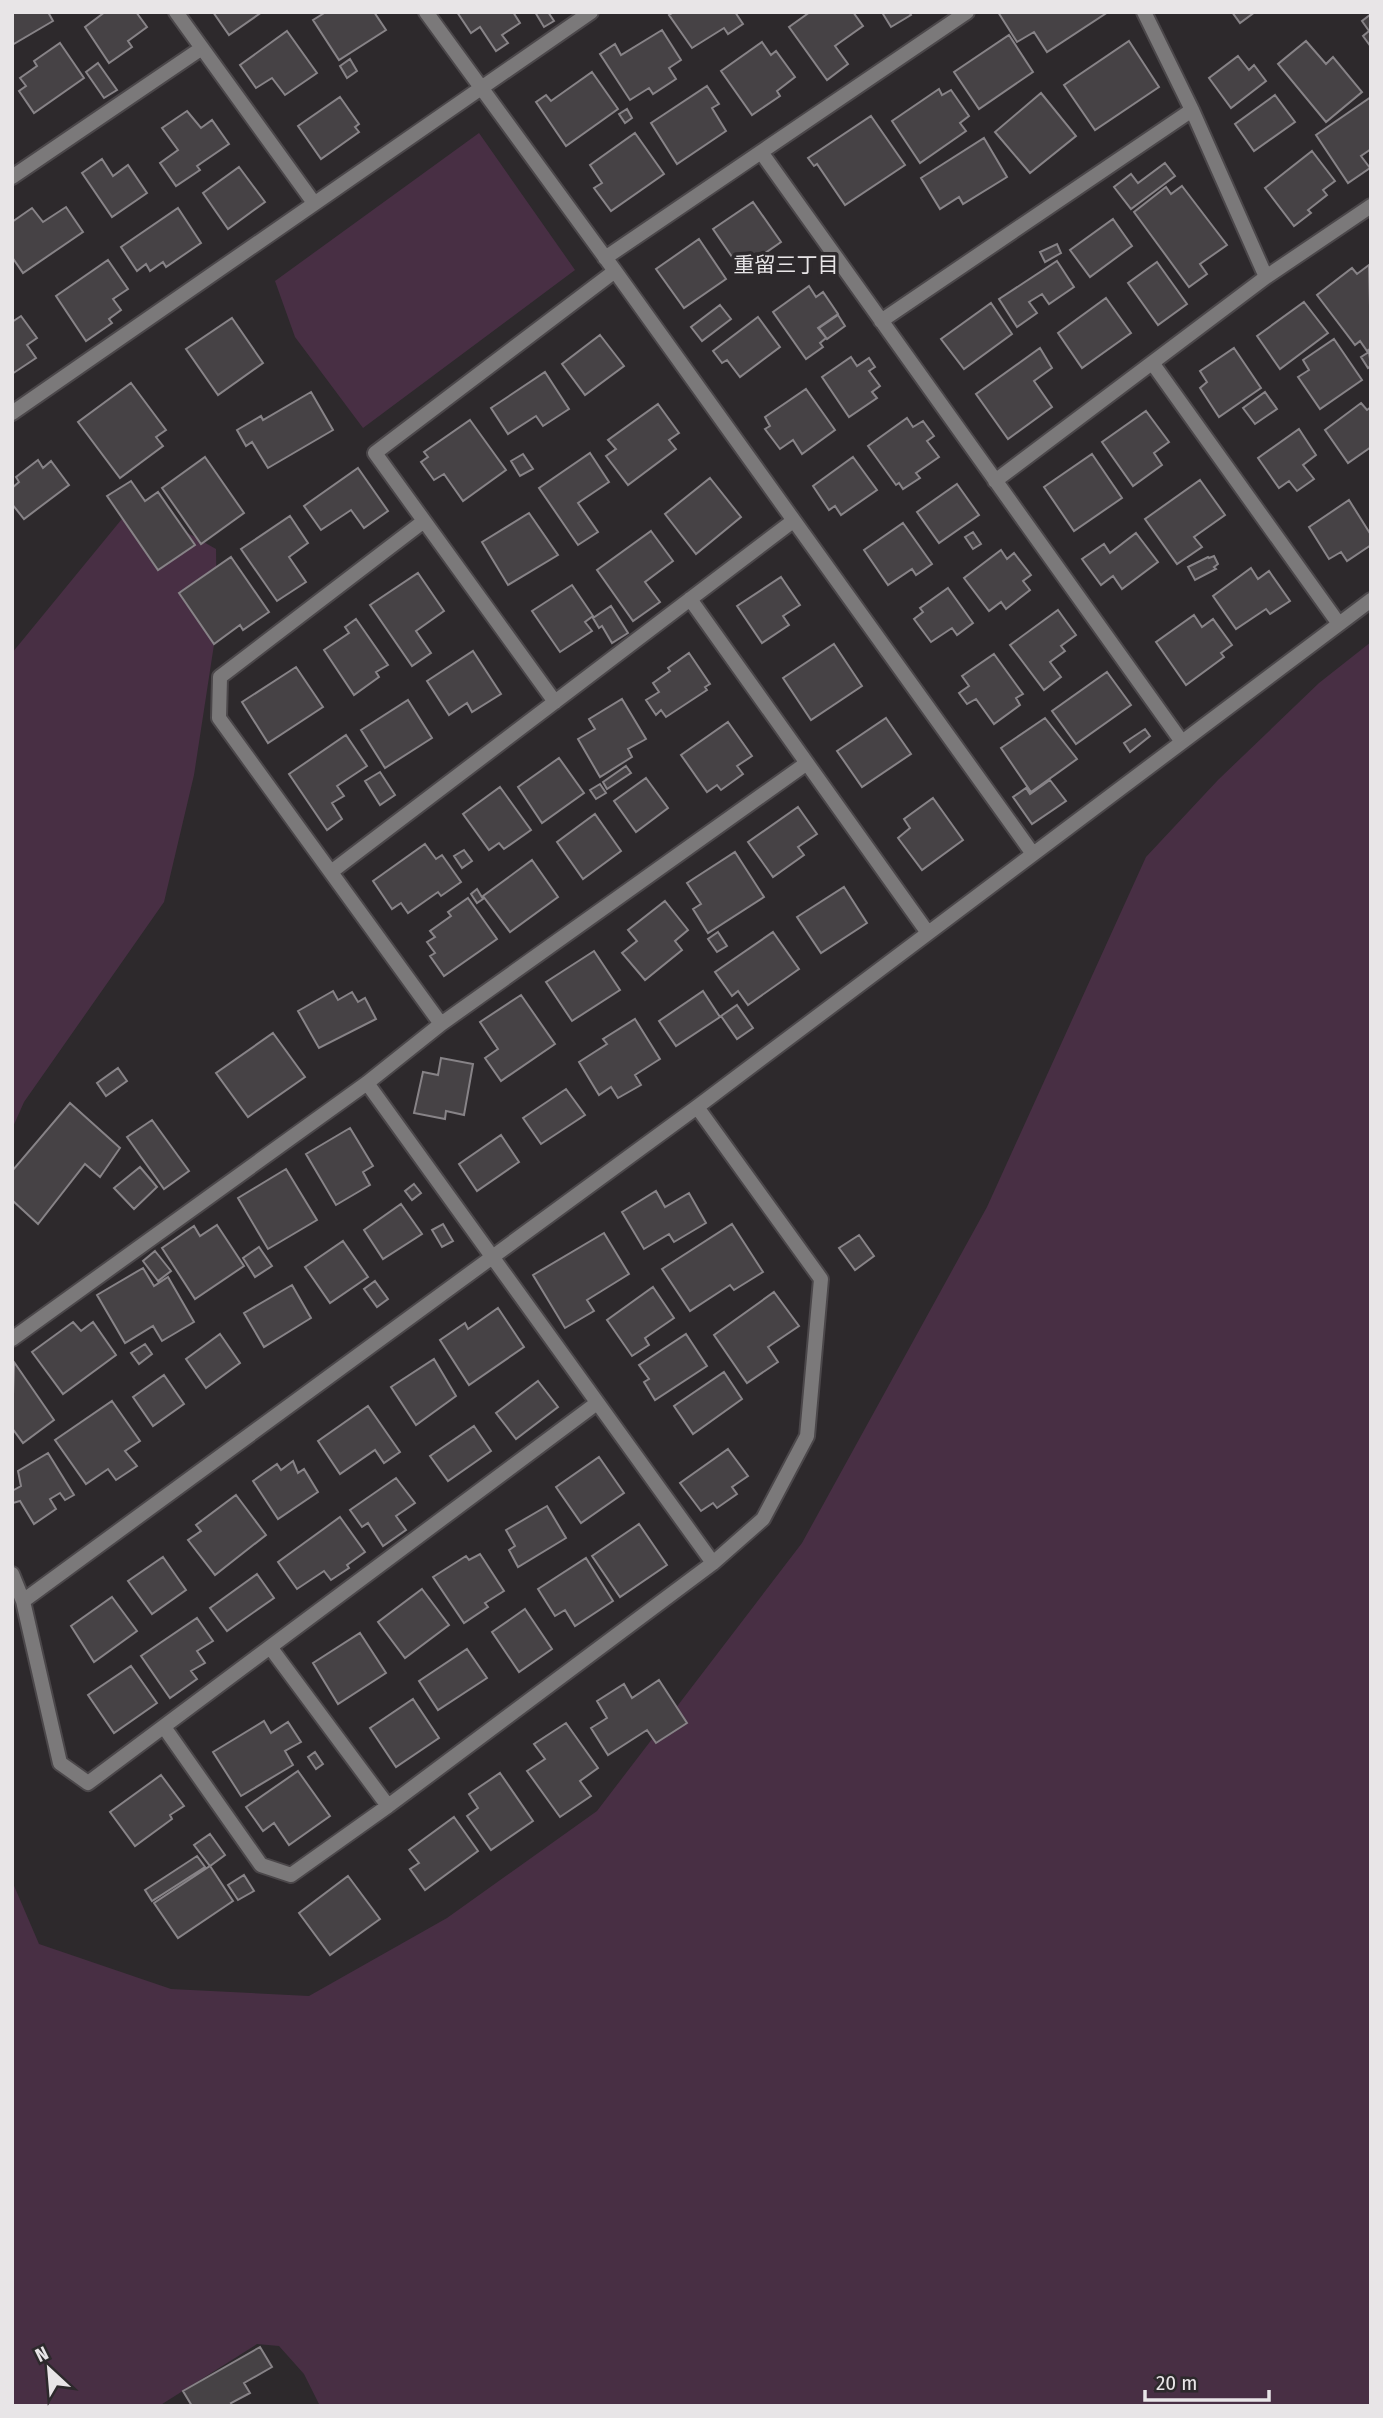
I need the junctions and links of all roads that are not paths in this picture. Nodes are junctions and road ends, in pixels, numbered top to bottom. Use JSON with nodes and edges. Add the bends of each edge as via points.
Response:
{"nodes":[{"id":1,"x":176,"y":12,"type":"edge"},
{"id":2,"x":426,"y":12,"type":"edge"},
{"id":3,"x":591,"y":12,"type":"edge"},
{"id":4,"x":967,"y":12,"type":"edge"},
{"id":5,"x":1143,"y":12,"type":"edge"},
{"id":6,"x":202,"y":48,"type":"junction"},
{"id":7,"x":481,"y":89,"type":"junction"},
{"id":8,"x":1192,"y":110,"type":"junction"},
{"id":9,"x":761,"y":152,"type":"junction"},
{"id":10,"x":12,"y":177,"type":"edge"},
{"id":11,"x":314,"y":203,"type":"junction"},
{"id":12,"x":1371,"y":206,"type":"edge"},
{"id":13,"x":606,"y":258,"type":"junction"},
{"id":14,"x":615,"y":271,"type":"junction"},
{"id":15,"x":1266,"y":277,"type":"junction"},
{"id":16,"x":881,"y":321,"type":"junction"},
{"id":17,"x":1153,"y":364,"type":"junction"},
{"id":18,"x":12,"y":413,"type":"edge"},
{"id":19,"x":995,"y":481,"type":"junction"},
{"id":20,"x":424,"y":521,"type":"junction"},
{"id":21,"x":793,"y":521,"type":"junction"},
{"id":22,"x":690,"y":600,"type":"junction"},
{"id":23,"x":1371,"y":600,"type":"edge"},
{"id":24,"x":1339,"y":624,"type":"junction"},
{"id":25,"x":555,"y":702,"type":"junction"},
{"id":26,"x":1182,"y":742,"type":"junction"},
{"id":27,"x":807,"y":763,"type":"junction"},
{"id":28,"x":1033,"y":854,"type":"junction"},
{"id":29,"x":331,"y":872,"type":"junction"},
{"id":30,"x":928,"y":933,"type":"junction"},
{"id":31,"x":441,"y":1024,"type":"junction"},
{"id":32,"x":367,"y":1083,"type":"junction"},
{"id":33,"x":696,"y":1107,"type":"junction"},
{"id":34,"x":492,"y":1256,"type":"junction"},
{"id":35,"x":12,"y":1339,"type":"edge"},
{"id":36,"x":597,"y":1403,"type":"junction"},
{"id":37,"x":713,"y":1563,"type":"junction"},
{"id":38,"x":12,"y":1574,"type":"edge"},
{"id":39,"x":23,"y":1601,"type":"junction"},
{"id":40,"x":270,"y":1647,"type":"junction"},
{"id":41,"x":164,"y":1727,"type":"junction"},
{"id":42,"x":388,"y":1806,"type":"junction"}],
"edges":[{"from":1,"to":6,"type":"street"},
{"from":2,"to":7,"type":"street"},
{"from":3,"to":7,"type":"street"},
{"from":4,"to":9,"type":"street"},
{"from":5,"to":8,"type":"street"},
{"from":6,"to":10,"type":"street"},
{"from":6,"to":11,"type":"street"},
{"from":7,"to":11,"type":"street"},
{"from":7,"to":13,"type":"street"},
{"from":8,"to":15,"type":"street"},
{"from":8,"to":16,"type":"street"},
{"from":9,"to":13,"type":"street"},
{"from":9,"to":16,"type":"street"},
{"from":11,"to":18,"type":"street"},
{"from":12,"to":15,"type":"street"},
{"from":13,"to":14,"type":"street"},
{"from":14,"to":20,"type":"street","via":[[375,453]]},
{"from":14,"to":21,"type":"street"},
{"from":15,"to":17,"type":"street"},
{"from":16,"to":19,"type":"street"},
{"from":17,"to":19,"type":"street"},
{"from":17,"to":24,"type":"street"},
{"from":19,"to":26,"type":"street"},
{"from":20,"to":25,"type":"street"},
{"from":20,"to":29,"type":"street","via":[[220,677],[219,718]]},
{"from":21,"to":22,"type":"street"},
{"from":21,"to":28,"type":"street"},
{"from":22,"to":25,"type":"street"},
{"from":22,"to":27,"type":"street"},
{"from":23,"to":24,"type":"street"},
{"from":24,"to":26,"type":"street"},
{"from":25,"to":29,"type":"street"},
{"from":26,"to":28,"type":"street"},
{"from":27,"to":30,"type":"street"},
{"from":27,"to":31,"type":"street"},
{"from":28,"to":30,"type":"street"},
{"from":29,"to":31,"type":"street"},
{"from":30,"to":33,"type":"street"},
{"from":31,"to":32,"type":"street"},
{"from":32,"to":34,"type":"street"},
{"from":32,"to":35,"type":"street"},
{"from":33,"to":34,"type":"street"},
{"from":33,"to":37,"type":"street","via":[[821,1279],[807,1436],[763,1519]]},
{"from":34,"to":36,"type":"street"},
{"from":34,"to":39,"type":"street"},
{"from":36,"to":37,"type":"street"},
{"from":36,"to":40,"type":"street"},
{"from":37,"to":42,"type":"street"},
{"from":38,"to":39,"type":"street"},
{"from":39,"to":41,"type":"street","via":[[61,1763],[88,1783]]},
{"from":40,"to":41,"type":"street"},
{"from":40,"to":42,"type":"street"},
{"from":41,"to":42,"type":"street","via":[[261,1865],[291,1875]]}]}
